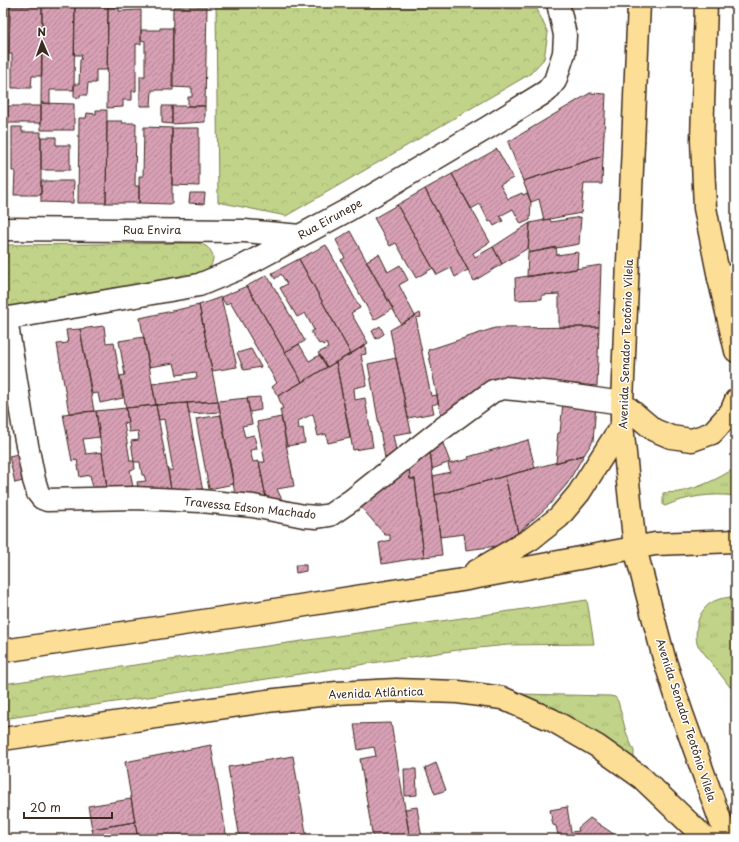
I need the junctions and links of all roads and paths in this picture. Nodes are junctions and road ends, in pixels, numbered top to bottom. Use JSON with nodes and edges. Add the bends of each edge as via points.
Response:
{"nodes":[{"id":1,"x":558,"y":3,"type":"edge"},
{"id":2,"x":638,"y":3,"type":"edge"},
{"id":3,"x":706,"y":3,"type":"edge"},
{"id":4,"x":3,"y":229,"type":"edge"},
{"id":5,"x":300,"y":236,"type":"junction"},
{"id":6,"x":728,"y":277,"type":"edge"},
{"id":7,"x":5,"y":319,"type":"edge"},
{"id":8,"x":736,"y":351,"type":"edge"},
{"id":9,"x":736,"y":400,"type":"edge"},
{"id":10,"x":622,"y":403,"type":"junction"},
{"id":11,"x":622,"y":425,"type":"junction"},
{"id":12,"x":736,"y":541,"type":"edge"},
{"id":13,"x":635,"y":548,"type":"junction"},
{"id":14,"x":462,"y":580,"type":"junction"},
{"id":15,"x":3,"y":651,"type":"edge"},
{"id":16,"x":3,"y":739,"type":"edge"},
{"id":17,"x":706,"y":839,"type":"edge"},
{"id":18,"x":727,"y":839,"type":"edge"}],
"edges":[{"from":1,"to":5,"type":"street","name":"Rua Eirunepe","via":[[565,35],[564,53],[555,81],[547,91]]},
{"from":2,"to":10,"type":"main road","name":"Avenida Senador Teotônio Vilela"},
{"from":3,"to":6,"type":"main road","via":[[702,140],[705,208]]},
{"from":4,"to":5,"type":"street","name":"Rua Envira","via":[[245,231]]},
{"from":5,"to":7,"type":"street","name":"Rua Eirunepe","via":[[240,268],[199,285]]},
{"from":6,"to":8,"type":"main road"},
{"from":7,"to":10,"type":"street","name":"Travessa Edson Machado","via":[[34,480],[38,493],[47,500],[193,500],[253,506],[304,516],[330,515],[492,391],[504,388]]},
{"from":9,"to":10,"type":"main road","via":[[731,412],[712,433],[692,440],[671,437],[654,430]]},
{"from":10,"to":11,"type":"main road","name":"Avenida Senador Teotônio Vilela"},
{"from":11,"to":13,"type":"main road","name":"Avenida Senador Teotônio Vilela"},
{"from":11,"to":14,"type":"main road","via":[[579,492],[558,518],[531,539]]},
{"from":12,"to":13,"type":"main road","via":[[656,544]]},
{"from":13,"to":14,"type":"main road"},
{"from":13,"to":18,"type":"main road","name":"Avenida Senador Teotônio Vilela","via":[[668,671]]},
{"from":14,"to":15,"type":"main road"},
{"from":16,"to":17,"type":"main road","name":"Avenida Atlântica","via":[[336,693],[458,692],[488,696],[502,698],[552,720],[597,746],[642,778]]}]}
